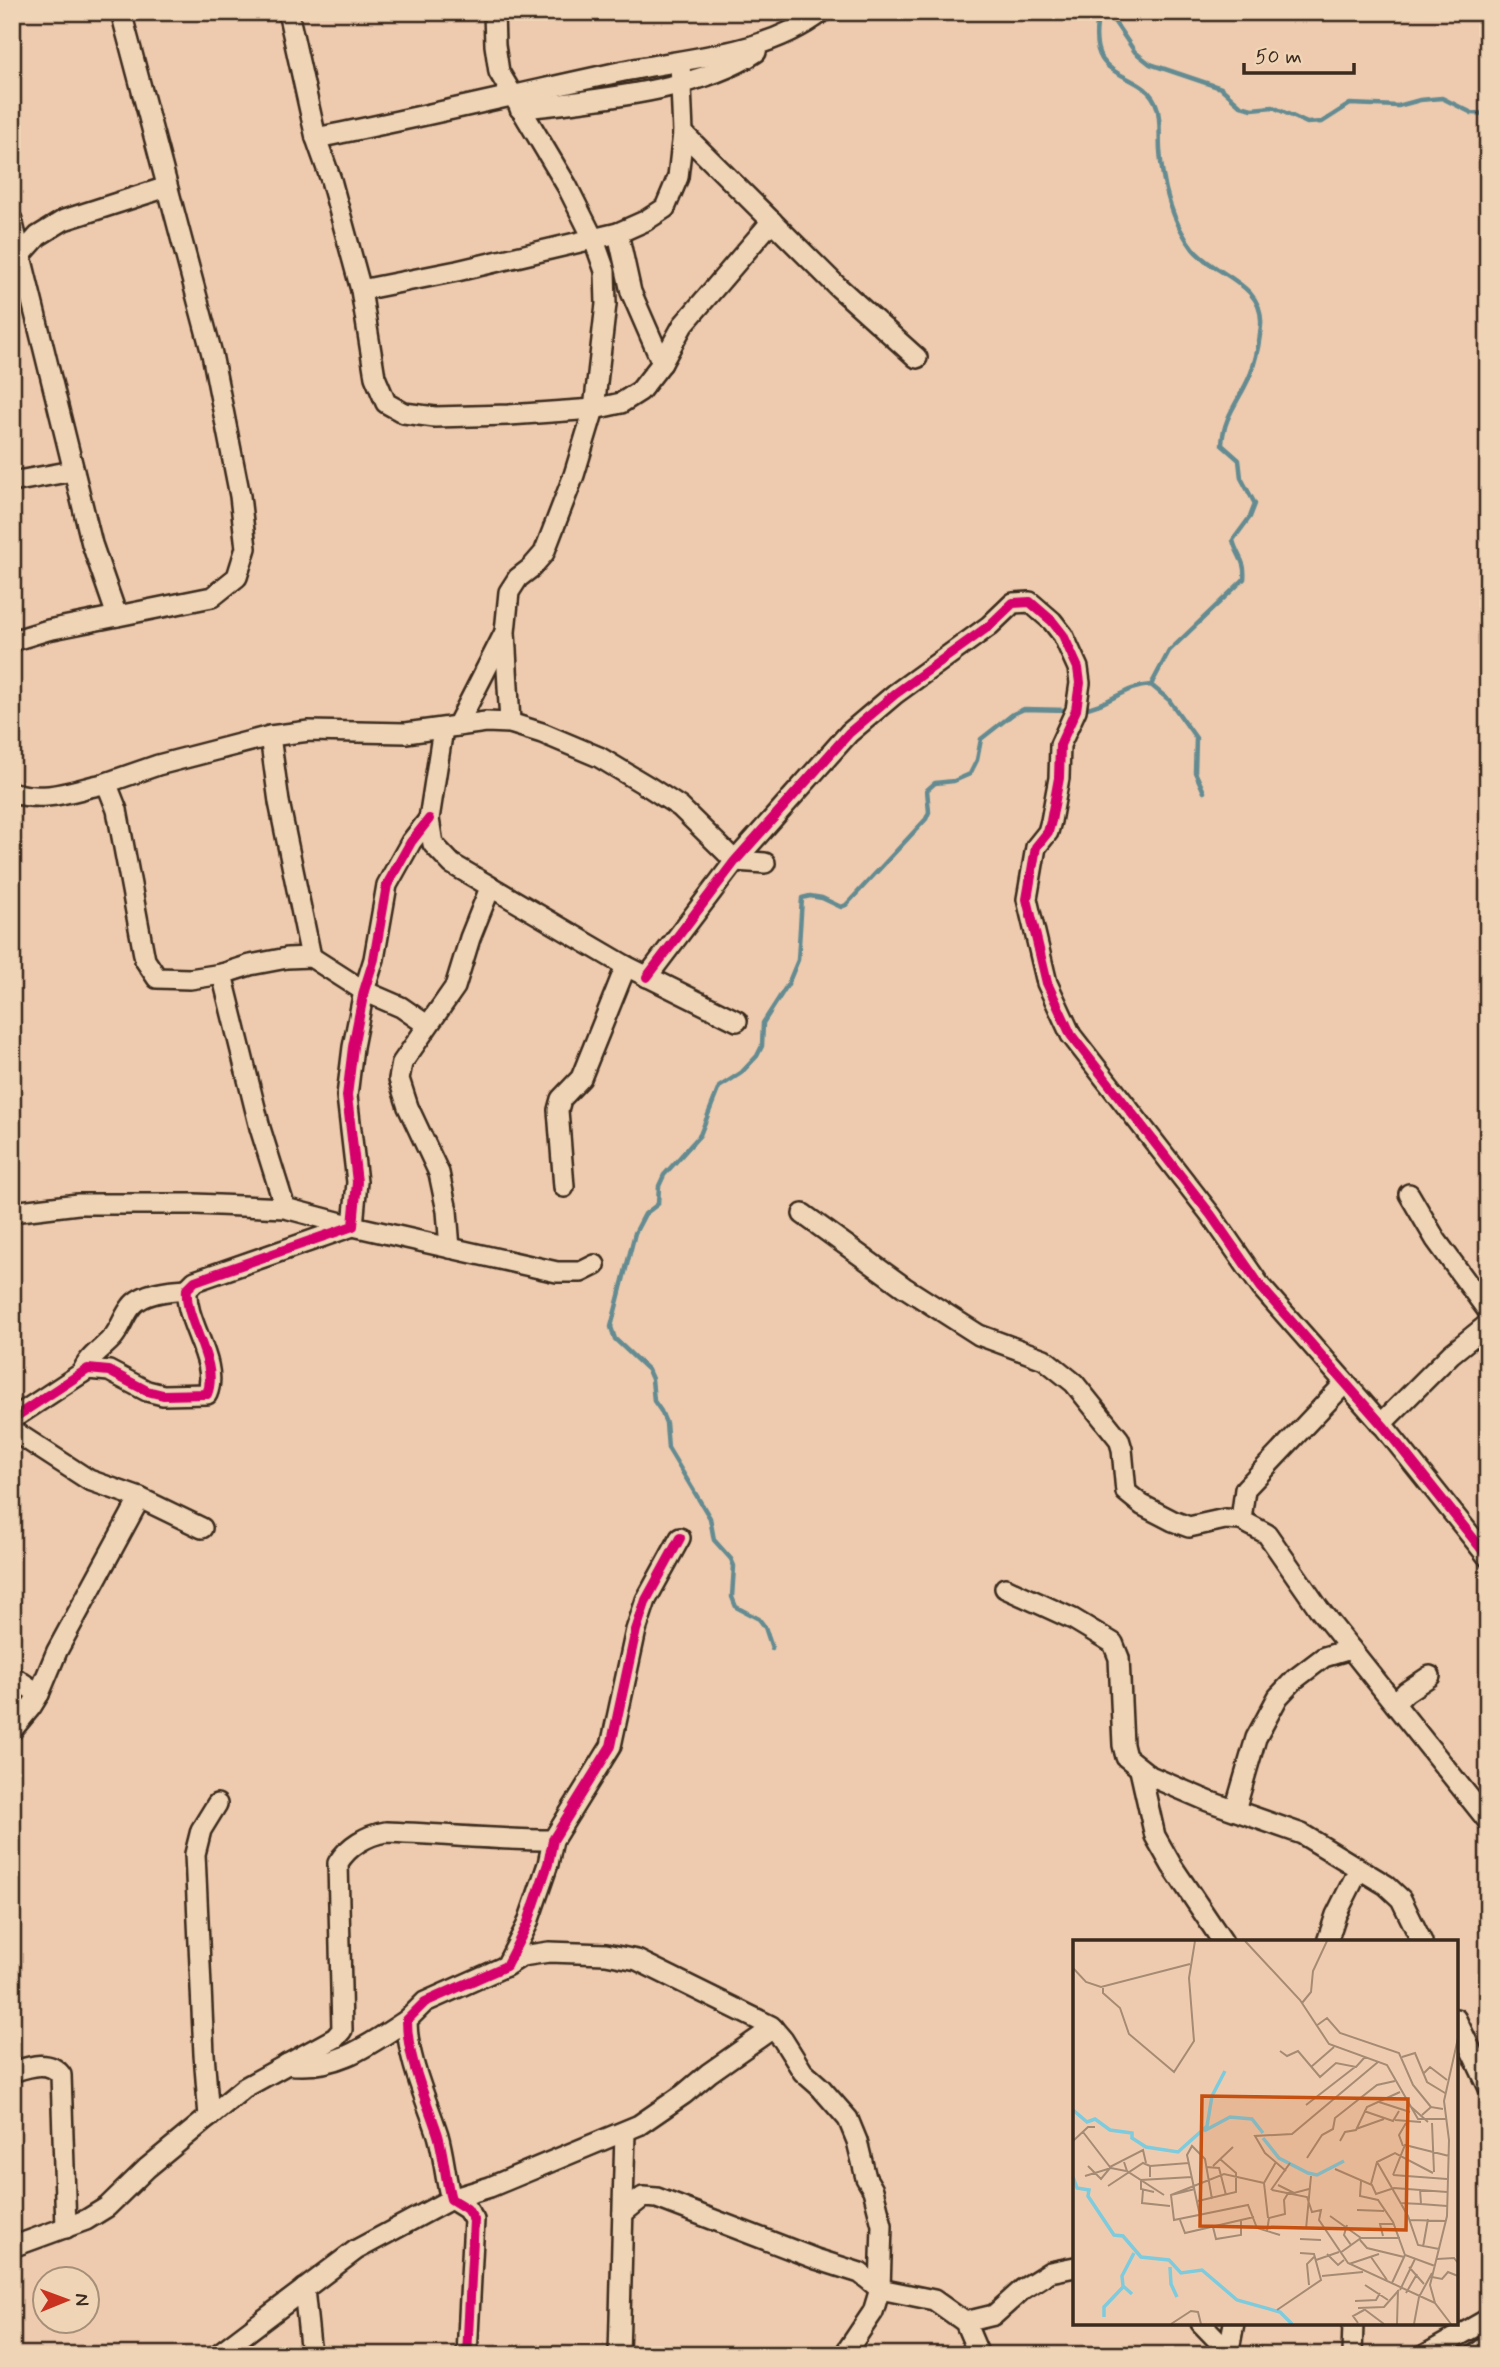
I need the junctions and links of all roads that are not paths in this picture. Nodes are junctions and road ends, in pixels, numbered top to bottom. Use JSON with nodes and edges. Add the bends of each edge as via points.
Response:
{"nodes":[{"id":1,"x":121,"y":12,"type":"edge"},
{"id":2,"x":288,"y":12,"type":"edge"},
{"id":3,"x":494,"y":12,"type":"edge"},
{"id":4,"x":822,"y":12,"type":"edge"},
{"id":5,"x":774,"y":39,"type":"junction"},
{"id":6,"x":680,"y":62,"type":"junction"},
{"id":7,"x":680,"y":82,"type":"junction"},
{"id":8,"x":516,"y":103,"type":"junction"},
{"id":9,"x":683,"y":133,"type":"junction"},
{"id":10,"x":316,"y":138,"type":"junction"},
{"id":11,"x":167,"y":187,"type":"junction"},
{"id":12,"x":12,"y":220,"type":"edge"},
{"id":13,"x":772,"y":221,"type":"junction"},
{"id":14,"x":618,"y":233,"type":"junction"},
{"id":15,"x":594,"y":240,"type":"junction"},
{"id":16,"x":21,"y":255,"type":"junction"},
{"id":17,"x":361,"y":290,"type":"junction"},
{"id":18,"x":917,"y":358,"type":"dead end"},
{"id":19,"x":662,"y":363,"type":"junction"},
{"id":20,"x":594,"y":409,"type":"junction"},
{"id":21,"x":73,"y":471,"type":"junction"},
{"id":22,"x":12,"y":482,"type":"edge"},
{"id":23,"x":117,"y":616,"type":"junction"},
{"id":24,"x":505,"y":632,"type":"junction"},
{"id":25,"x":12,"y":640,"type":"edge"},
{"id":26,"x":510,"y":723,"type":"junction"},
{"id":27,"x":450,"y":728,"type":"junction"},
{"id":28,"x":270,"y":736,"type":"junction"},
{"id":29,"x":103,"y":784,"type":"junction"},
{"id":30,"x":12,"y":793,"type":"edge"},
{"id":31,"x":429,"y":819,"type":"junction"},
{"id":32,"x":735,"y":862,"type":"junction"},
{"id":33,"x":765,"y":863,"type":"dead end"},
{"id":34,"x":490,"y":888,"type":"junction"},
{"id":35,"x":311,"y":957,"type":"junction"},
{"id":36,"x":626,"y":966,"type":"junction"},
{"id":37,"x":222,"y":974,"type":"junction"},
{"id":38,"x":647,"y":977,"type":"junction"},
{"id":39,"x":365,"y":990,"type":"junction"},
{"id":40,"x":737,"y":1021,"type":"dead end"},
{"id":41,"x":427,"y":1025,"type":"junction"},
{"id":42,"x":564,"y":1186,"type":"dead end"},
{"id":43,"x":1409,"y":1194,"type":"dead end"},
{"id":44,"x":285,"y":1208,"type":"junction"},
{"id":45,"x":12,"y":1212,"type":"edge"},
{"id":46,"x":803,"y":1214,"type":"dead end"},
{"id":47,"x":353,"y":1226,"type":"junction"},
{"id":48,"x":450,"y":1248,"type":"junction"},
{"id":49,"x":595,"y":1265,"type":"dead end"},
{"id":50,"x":187,"y":1289,"type":"junction"},
{"id":51,"x":1488,"y":1311,"type":"edge"},
{"id":52,"x":1488,"y":1324,"type":"edge"},
{"id":53,"x":82,"y":1373,"type":"junction"},
{"id":54,"x":1345,"y":1383,"type":"junction"},
{"id":55,"x":12,"y":1419,"type":"edge"},
{"id":56,"x":1381,"y":1424,"type":"junction"},
{"id":57,"x":12,"y":1430,"type":"edge"},
{"id":58,"x":140,"y":1498,"type":"junction"},
{"id":59,"x":1241,"y":1520,"type":"junction"},
{"id":60,"x":202,"y":1528,"type":"dead end"},
{"id":61,"x":680,"y":1538,"type":"dead end"},
{"id":62,"x":1488,"y":1557,"type":"edge"},
{"id":63,"x":1005,"y":1588,"type":"dead end"},
{"id":64,"x":1351,"y":1649,"type":"junction"},
{"id":65,"x":12,"y":1676,"type":"edge"},
{"id":66,"x":1430,"y":1676,"type":"dead end"},
{"id":67,"x":39,"y":1694,"type":"junction"},
{"id":68,"x":1395,"y":1703,"type":"junction"},
{"id":69,"x":12,"y":1730,"type":"edge"},
{"id":70,"x":1140,"y":1770,"type":"junction"},
{"id":71,"x":217,"y":1804,"type":"dead end"},
{"id":72,"x":1235,"y":1810,"type":"junction"},
{"id":73,"x":1488,"y":1821,"type":"edge"},
{"id":74,"x":553,"y":1840,"type":"junction"},
{"id":75,"x":1359,"y":1868,"type":"junction"},
{"id":76,"x":1222,"y":1940,"type":"edge"},
{"id":77,"x":1328,"y":1940,"type":"edge"},
{"id":78,"x":1421,"y":1940,"type":"edge"},
{"id":79,"x":506,"y":1966,"type":"junction"},
{"id":80,"x":407,"y":2020,"type":"junction"},
{"id":81,"x":773,"y":2028,"type":"junction"},
{"id":82,"x":1458,"y":2030,"type":"edge"},
{"id":83,"x":286,"y":2064,"type":"junction"},
{"id":84,"x":12,"y":2072,"type":"edge"},
{"id":85,"x":1488,"y":2086,"type":"edge"},
{"id":86,"x":209,"y":2117,"type":"junction"},
{"id":87,"x":625,"y":2132,"type":"junction"},
{"id":88,"x":452,"y":2199,"type":"junction"},
{"id":89,"x":623,"y":2213,"type":"junction"},
{"id":90,"x":66,"y":2228,"type":"junction"},
{"id":91,"x":12,"y":2247,"type":"edge"},
{"id":92,"x":1073,"y":2267,"type":"edge"},
{"id":93,"x":304,"y":2289,"type":"junction"},
{"id":94,"x":880,"y":2289,"type":"junction"},
{"id":95,"x":1488,"y":2319,"type":"edge"},
{"id":96,"x":965,"y":2322,"type":"junction"},
{"id":97,"x":1203,"y":2325,"type":"edge"},
{"id":98,"x":1234,"y":2325,"type":"edge"},
{"id":99,"x":1353,"y":2325,"type":"edge"},
{"id":100,"x":1461,"y":2334,"type":"junction"},
{"id":101,"x":1488,"y":2345,"type":"edge"},
{"id":102,"x":1228,"y":2353,"type":"edge"},
{"id":103,"x":217,"y":2355,"type":"edge"},
{"id":104,"x":311,"y":2355,"type":"edge"},
{"id":105,"x":467,"y":2355,"type":"edge"},
{"id":106,"x":618,"y":2355,"type":"edge"},
{"id":107,"x":844,"y":2355,"type":"edge"},
{"id":108,"x":979,"y":2355,"type":"edge"},
{"id":109,"x":1352,"y":2355,"type":"edge"},
{"id":110,"x":1425,"y":2355,"type":"edge"},
{"id":111,"x":1446,"y":2355,"type":"edge"},
{"id":112,"x":1475,"y":2355,"type":"edge"}],
"edges":[{"from":1,"to":11,"type":"street"},
{"from":2,"to":10,"type":"street"},
{"from":3,"to":8,"type":"street","via":[[499,72]]},
{"from":4,"to":5,"type":"street"},
{"from":5,"to":6,"type":"street"},
{"from":5,"to":7,"type":"street","via":[[732,65]]},
{"from":6,"to":7,"type":"street"},
{"from":6,"to":8,"type":"street","via":[[628,70]]},
{"from":7,"to":8,"type":"street","via":[[626,94]]},
{"from":7,"to":9,"type":"street"},
{"from":8,"to":10,"type":"street"},
{"from":8,"to":15,"type":"street"},
{"from":9,"to":13,"type":"street"},
{"from":9,"to":14,"type":"street","via":[[678,177],[665,208]]},
{"from":10,"to":17,"type":"street"},
{"from":11,"to":16,"type":"street","via":[[64,220],[38,236]]},
{"from":11,"to":23,"type":"street","via":[[212,354],[246,548],[237,577],[212,597]]},
{"from":12,"to":16,"type":"street"},
{"from":13,"to":18,"type":"street"},
{"from":13,"to":19,"type":"street","via":[[683,325]]},
{"from":14,"to":15,"type":"street"},
{"from":14,"to":19,"type":"street","via":[[631,292]]},
{"from":15,"to":17,"type":"street"},
{"from":15,"to":20,"type":"street","via":[[605,271],[606,304]]},
{"from":16,"to":21,"type":"street"},
{"from":17,"to":20,"type":"street","via":[[374,377],[386,403],[404,413],[435,417]]},
{"from":19,"to":20,"type":"street","via":[[640,391],[621,403]]},
{"from":20,"to":24,"type":"street","via":[[544,554],[509,592]]},
{"from":21,"to":22,"type":"street"},
{"from":21,"to":23,"type":"street"},
{"from":23,"to":25,"type":"street"},
{"from":24,"to":26,"type":"street"},
{"from":24,"to":27,"type":"street"},
{"from":26,"to":27,"type":"street"},
{"from":26,"to":32,"type":"street","via":[[599,757],[629,775],[680,807]]},
{"from":27,"to":28,"type":"street","via":[[406,733],[309,730]]},
{"from":27,"to":31,"type":"street"},
{"from":28,"to":29,"type":"street"},
{"from":28,"to":35,"type":"street"},
{"from":29,"to":30,"type":"street","via":[[62,795]]},
{"from":29,"to":37,"type":"street","via":[[117,810],[145,960],[157,978]]},
{"from":31,"to":34,"type":"street","via":[[433,844],[452,864]]},
{"from":31,"to":39,"type":"street","via":[[387,885]]},
{"from":32,"to":33,"type":"street"},
{"from":32,"to":38,"type":"street"},
{"from":32,"to":54,"type":"street","via":[[849,733],[895,694],[980,633],[1013,603],[1030,602],[1042,611],[1070,647],[1080,683],[1076,710],[1060,745],[1051,821],[1036,847],[1027,899],[1047,983],[1071,1035],[1261,1287]]},
{"from":34,"to":36,"type":"street"},
{"from":34,"to":41,"type":"street","via":[[455,987]]},
{"from":35,"to":37,"type":"street","via":[[250,965]]},
{"from":35,"to":39,"type":"street"},
{"from":36,"to":38,"type":"street"},
{"from":36,"to":42,"type":"street","via":[[581,1078],[561,1099]]},
{"from":37,"to":44,"type":"street"},
{"from":38,"to":40,"type":"street"},
{"from":39,"to":41,"type":"street"},
{"from":39,"to":47,"type":"street","via":[[347,1096],[357,1182]]},
{"from":41,"to":48,"type":"street","via":[[402,1063],[399,1079],[439,1173]]},
{"from":43,"to":51,"type":"street"},
{"from":44,"to":45,"type":"street","via":[[78,1204]]},
{"from":44,"to":47,"type":"street"},
{"from":46,"to":59,"type":"street","via":[[979,1335],[1044,1359],[1074,1383],[1119,1439],[1126,1492],[1142,1504],[1189,1527]]},
{"from":47,"to":48,"type":"street"},
{"from":47,"to":50,"type":"street","via":[[195,1281]]},
{"from":48,"to":49,"type":"street","via":[[557,1272],[581,1272]]},
{"from":50,"to":53,"type":"street","via":[[135,1303],[113,1338]]},
{"from":50,"to":53,"type":"street","via":[[206,1356],[207,1394],[163,1395],[109,1371]]},
{"from":52,"to":56,"type":"street"},
{"from":53,"to":55,"type":"street"},
{"from":54,"to":56,"type":"street"},
{"from":54,"to":59,"type":"street","via":[[1245,1489]]},
{"from":56,"to":62,"type":"street"},
{"from":57,"to":58,"type":"street","via":[[89,1480]]},
{"from":58,"to":60,"type":"street"},
{"from":58,"to":67,"type":"street","via":[[57,1651]]},
{"from":59,"to":64,"type":"street","via":[[1267,1534]]},
{"from":61,"to":74,"type":"street","via":[[646,1600],[636,1630],[611,1746]]},
{"from":63,"to":70,"type":"street","via":[[1113,1643],[1119,1658],[1123,1745],[1126,1757]]},
{"from":64,"to":68,"type":"street"},
{"from":64,"to":72,"type":"street","via":[[1324,1657],[1278,1697],[1256,1738]]},
{"from":65,"to":67,"type":"street"},
{"from":66,"to":68,"type":"street"},
{"from":67,"to":69,"type":"street"},
{"from":68,"to":73,"type":"street"},
{"from":70,"to":72,"type":"street"},
{"from":70,"to":76,"type":"street","via":[[1155,1836]]},
{"from":71,"to":86,"type":"street","via":[[201,1830],[195,1854]]},
{"from":72,"to":75,"type":"street","via":[[1302,1834]]},
{"from":74,"to":79,"type":"street","via":[[527,1925]]},
{"from":74,"to":83,"type":"street","via":[[386,1832],[372,1834],[345,1852],[338,1863],[342,2029],[335,2038]]},
{"from":75,"to":77,"type":"street"},
{"from":75,"to":78,"type":"street","via":[[1401,1899]]},
{"from":79,"to":80,"type":"street","via":[[425,2002]]},
{"from":79,"to":81,"type":"street","via":[[522,1956],[550,1952],[637,1960]]},
{"from":80,"to":83,"type":"street","via":[[335,2062],[306,2067]]},
{"from":80,"to":88,"type":"street","via":[[407,2037],[439,2138]]},
{"from":81,"to":87,"type":"street"},
{"from":81,"to":94,"type":"street","via":[[803,2072],[848,2119],[882,2225]]},
{"from":82,"to":85,"type":"street"},
{"from":83,"to":86,"type":"street","via":[[244,2088]]},
{"from":84,"to":90,"type":"street","via":[[45,2066],[61,2075]]},
{"from":86,"to":90,"type":"street","via":[[107,2207]]},
{"from":87,"to":88,"type":"street"},
{"from":87,"to":89,"type":"street"},
{"from":88,"to":93,"type":"street","via":[[356,2250]]},
{"from":88,"to":105,"type":"street","via":[[474,2220]]},
{"from":89,"to":94,"type":"street","via":[[643,2197],[657,2198],[860,2273]]},
{"from":89,"to":106,"type":"street"},
{"from":90,"to":91,"type":"street"},
{"from":92,"to":96,"type":"street","via":[[1050,2272],[994,2315]]},
{"from":93,"to":103,"type":"street"},
{"from":93,"to":104,"type":"street"},
{"from":94,"to":96,"type":"street","via":[[934,2300]]},
{"from":94,"to":107,"type":"street","via":[[873,2312]]},
{"from":95,"to":100,"type":"street"},
{"from":96,"to":108,"type":"street"},
{"from":97,"to":102,"type":"street"},
{"from":98,"to":102,"type":"street"},
{"from":99,"to":109,"type":"street"},
{"from":100,"to":110,"type":"street"},
{"from":100,"to":111,"type":"street"},
{"from":101,"to":112,"type":"street"}]}
